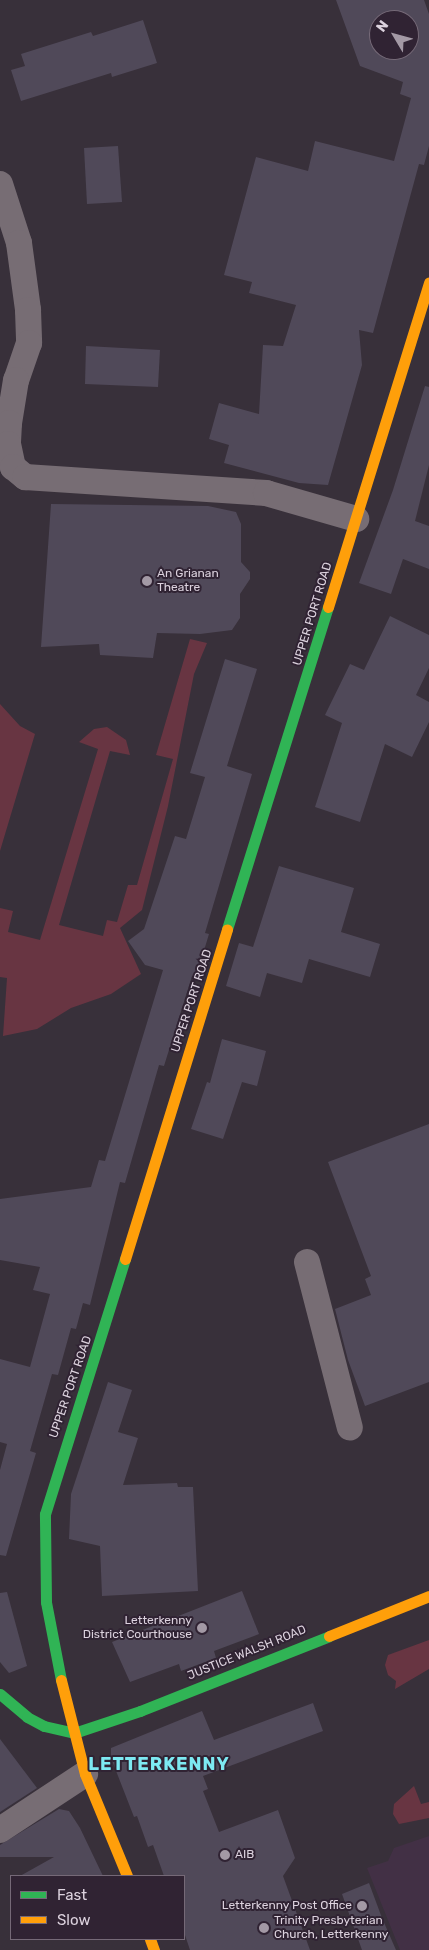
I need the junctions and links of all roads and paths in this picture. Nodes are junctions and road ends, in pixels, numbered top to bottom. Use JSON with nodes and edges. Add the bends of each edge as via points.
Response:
{"nodes":[{"id":1,"x":0,"y":184,"type":"edge"},
{"id":2,"x":429,"y":282,"type":"edge"},
{"id":3,"x":356,"y":519,"type":"junction"},
{"id":4,"x":307,"y":1262,"type":"dead end"},
{"id":5,"x":350,"y":1428,"type":"dead end"},
{"id":6,"x":429,"y":1596,"type":"edge"},
{"id":7,"x":0,"y":1694,"type":"edge"},
{"id":8,"x":74,"y":1733,"type":"junction"},
{"id":9,"x":85,"y":1774,"type":"junction"},
{"id":10,"x":0,"y":1830,"type":"edge"},
{"id":11,"x":127,"y":1875,"type":"edge"}],
"edges":[{"from":1,"to":3,"type":"street","via":[[19,244],[28,310],[29,343],[16,380],[9,422],[8,444],[13,467],[25,477],[266,493]]},
{"from":2,"to":3,"type":"street","name":"UPPER PORT ROAD"},
{"from":3,"to":8,"type":"street","name":"UPPER PORT ROAD","via":[[45,1514],[46,1602]]},
{"from":4,"to":5,"type":"street"},
{"from":6,"to":8,"type":"street","name":"JUSTICE WALSH ROAD","via":[[140,1711]]},
{"from":7,"to":8,"type":"street","via":[[44,1726]]},
{"from":8,"to":9,"type":"street","name":"UPPER PORT ROAD"},
{"from":9,"to":10,"type":"street"},
{"from":9,"to":11,"type":"street","name":"UPPER PORT ROAD"}]}
